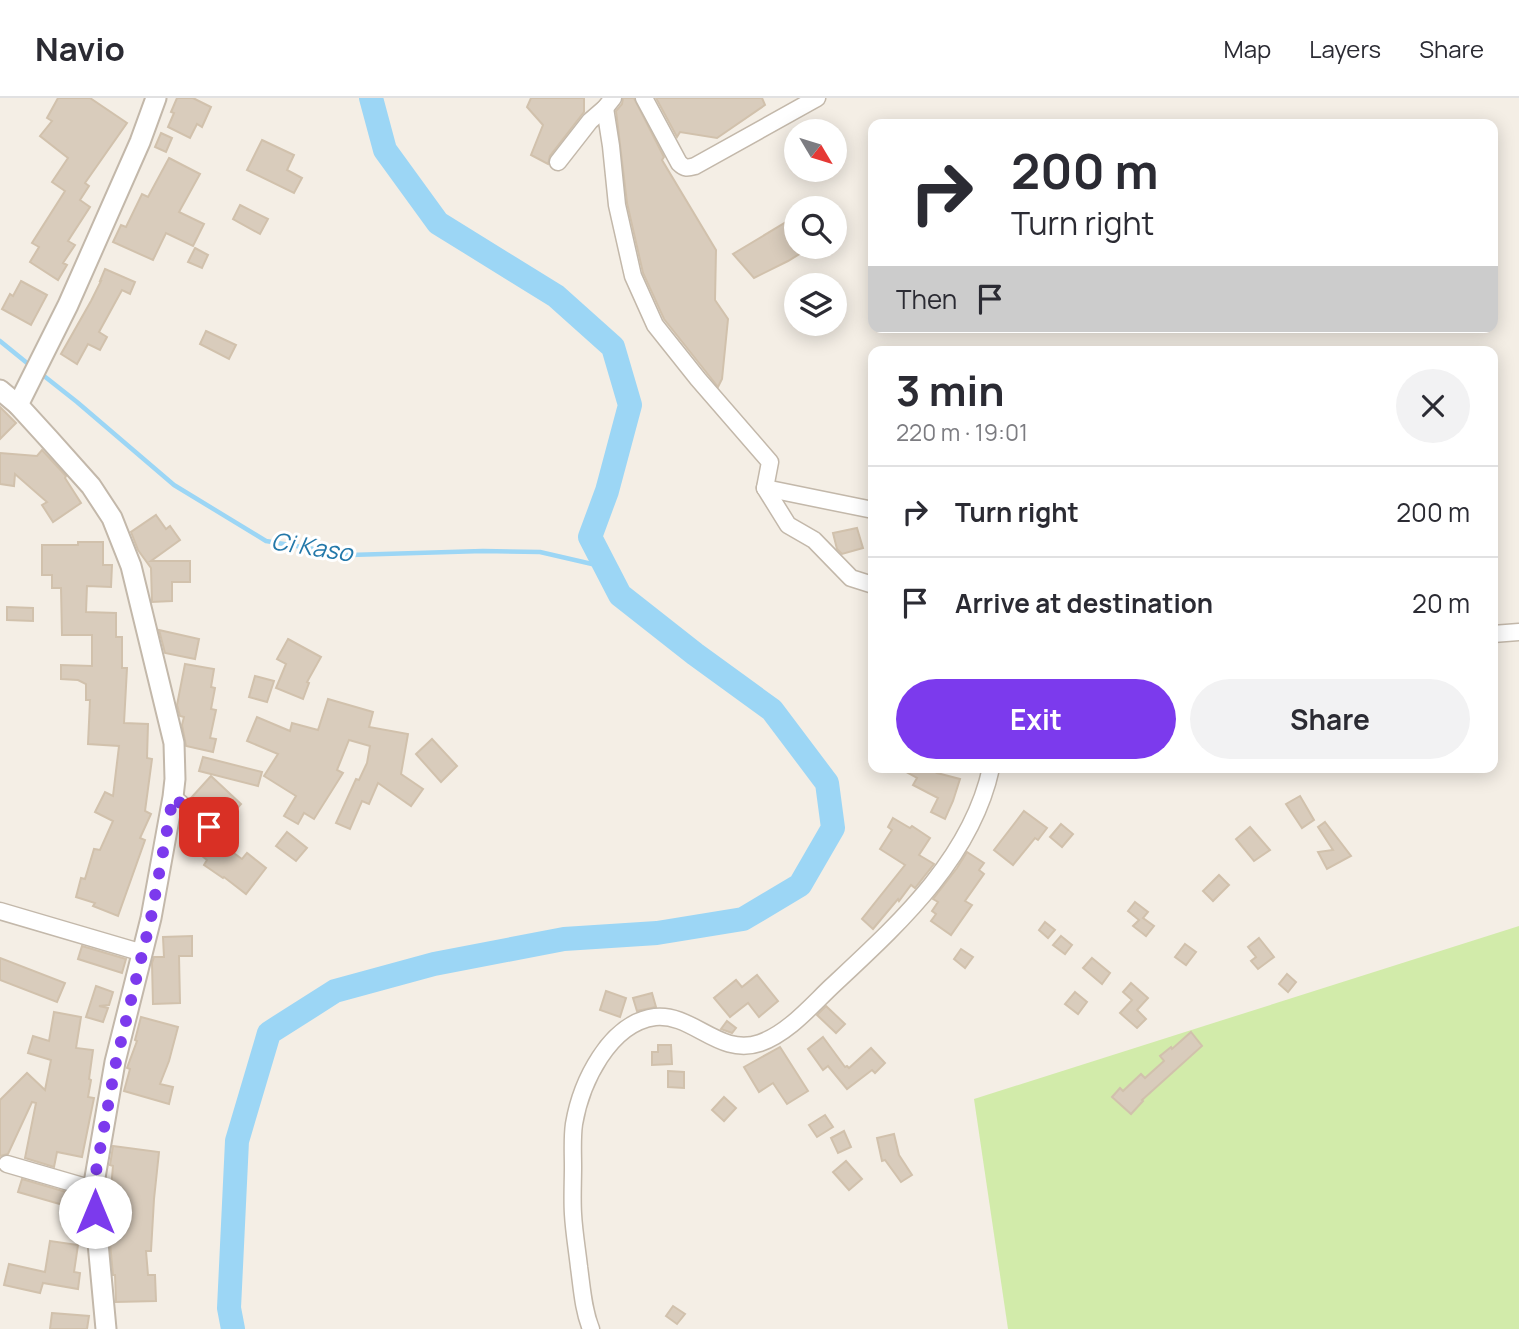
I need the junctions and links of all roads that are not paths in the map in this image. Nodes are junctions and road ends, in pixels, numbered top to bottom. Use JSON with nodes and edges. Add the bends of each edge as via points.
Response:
{"nodes":[{"id":1,"x":156,"y":98,"type":"edge"},
{"id":2,"x":645,"y":98,"type":"edge"},
{"id":3,"x":817,"y":98,"type":"edge"},
{"id":4,"x":609,"y":103,"type":"edge"},
{"id":5,"x":558,"y":162,"type":"dead end"},
{"id":6,"x":0,"y":390,"type":"edge"},
{"id":7,"x":18,"y":405,"type":"junction"},
{"id":8,"x":765,"y":488,"type":"junction"},
{"id":9,"x":868,"y":509,"type":"edge"},
{"id":10,"x":868,"y":583,"type":"edge"},
{"id":11,"x":1519,"y":632,"type":"edge"},
{"id":12,"x":1498,"y":634,"type":"edge"},
{"id":13,"x":989,"y":773,"type":"edge"},
{"id":14,"x":173,"y":797,"type":"junction"},
{"id":15,"x":226,"y":842,"type":"dead end"},
{"id":16,"x":0,"y":911,"type":"edge"},
{"id":17,"x":143,"y":953,"type":"junction"},
{"id":18,"x":7,"y":1164,"type":"dead end"},
{"id":19,"x":93,"y":1188,"type":"junction"},
{"id":20,"x":106,"y":1329,"type":"edge"},
{"id":21,"x":591,"y":1329,"type":"edge"}],
"edges":[{"from":1,"to":7,"type":"street","via":[[68,305]]},
{"from":2,"to":3,"type":"street","via":[[679,163],[688,168]]},
{"from":4,"to":5,"type":"street"},
{"from":4,"to":8,"type":"street","via":[[617,205],[633,276],[655,325],[770,461]]},
{"from":6,"to":7,"type":"street"},
{"from":7,"to":14,"type":"street","via":[[113,517],[131,566],[174,743]]},
{"from":8,"to":9,"type":"street"},
{"from":8,"to":10,"type":"street","via":[[788,525],[814,540],[852,578]]},
{"from":11,"to":12,"type":"street"},
{"from":13,"to":21,"type":"street","via":[[973,819],[932,884],[907,914],[793,1023],[773,1037],[743,1046],[725,1044],[677,1020],[655,1017],[634,1024],[601,1054],[579,1100],[573,1126],[573,1214],[584,1311]]},
{"from":14,"to":15,"type":"street"},
{"from":14,"to":17,"type":"street"},
{"from":16,"to":17,"type":"street"},
{"from":17,"to":19,"type":"street","via":[[116,1062]]},
{"from":18,"to":19,"type":"street"},
{"from":19,"to":20,"type":"street"}]}
